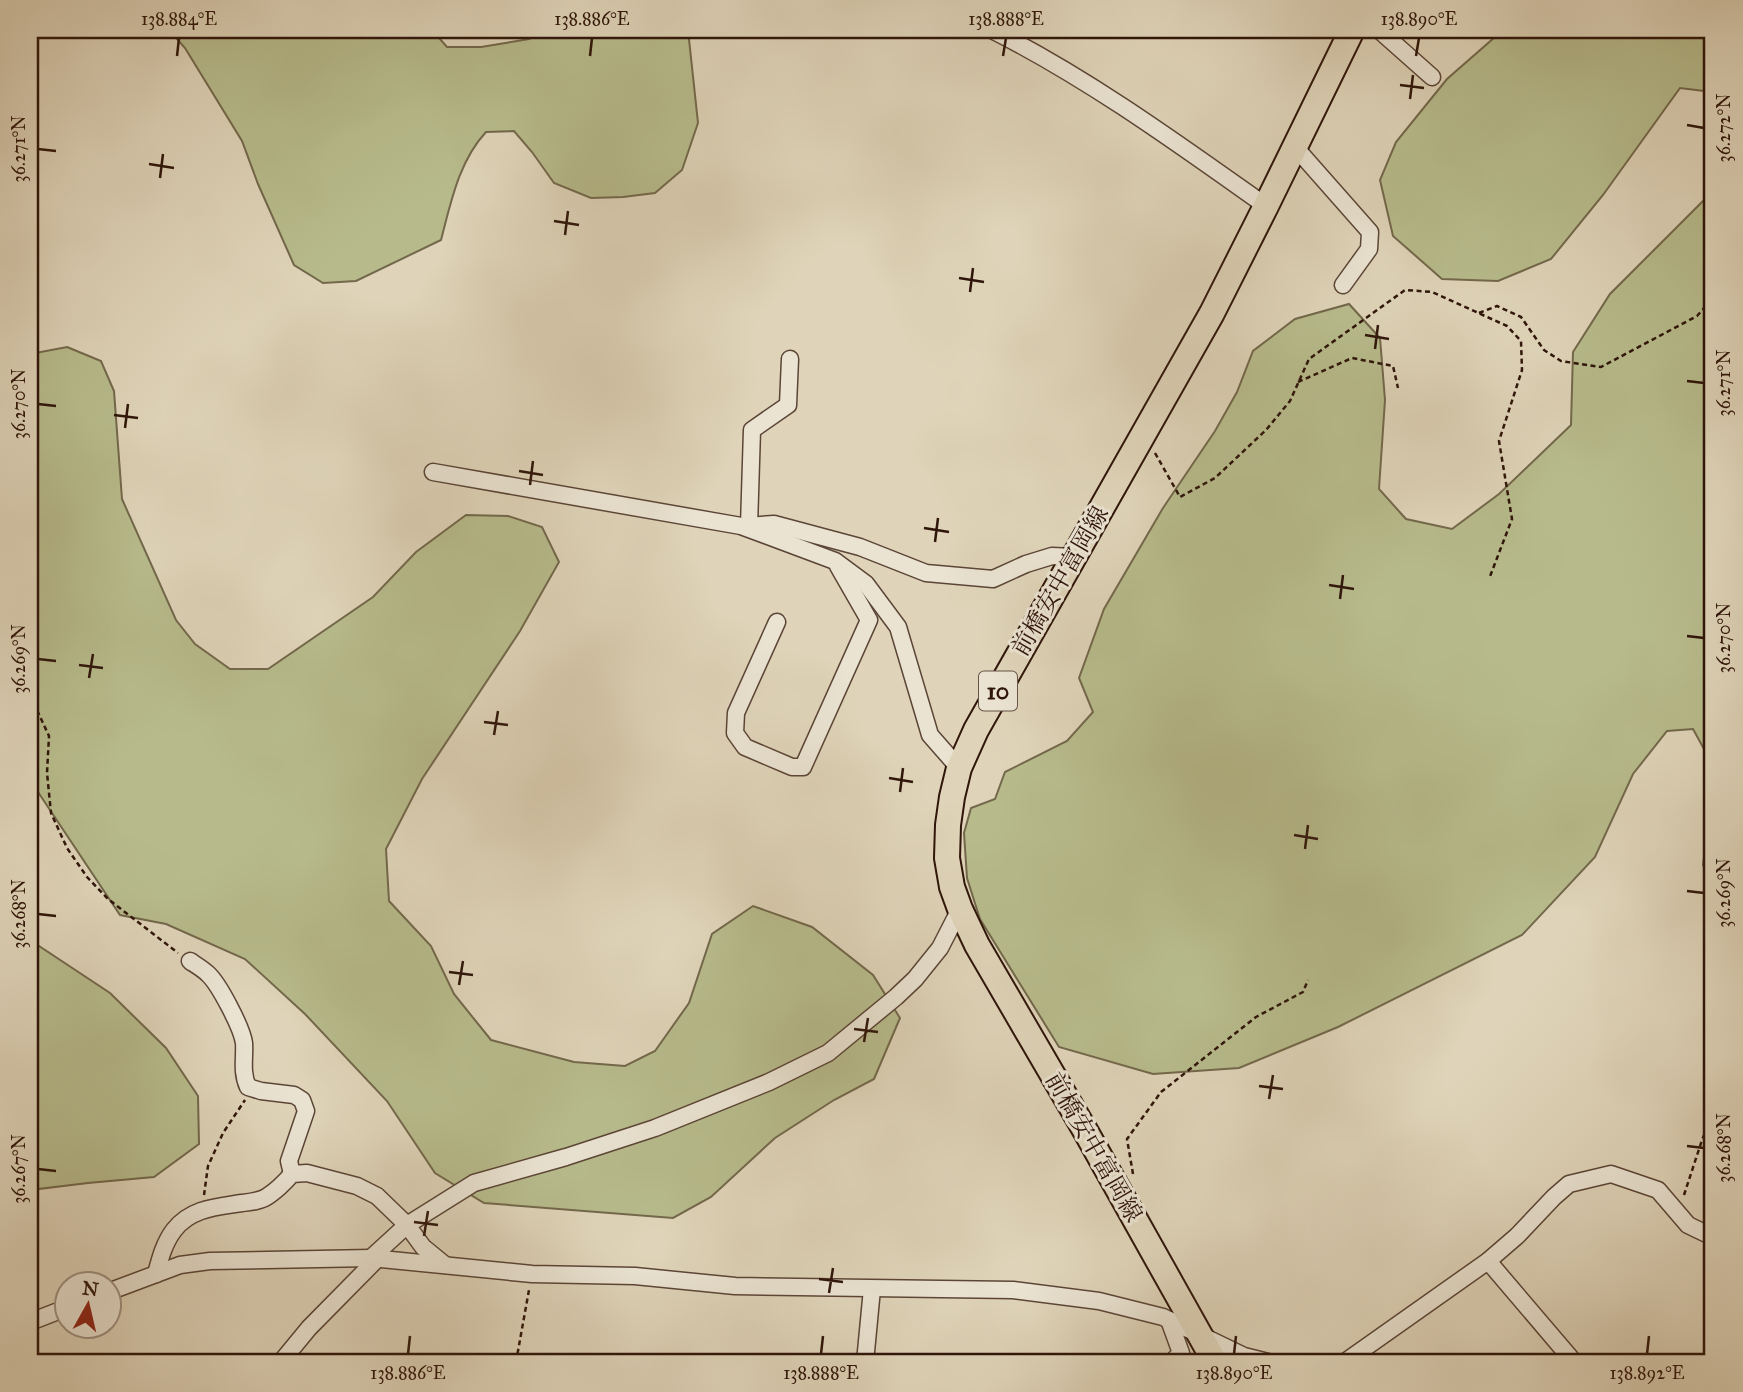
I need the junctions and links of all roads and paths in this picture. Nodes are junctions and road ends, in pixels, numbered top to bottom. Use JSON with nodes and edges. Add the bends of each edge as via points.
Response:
{"nodes":[{"id":1,"x":992,"y":30,"type":"edge"},
{"id":2,"x":1352,"y":30,"type":"edge"},
{"id":3,"x":1378,"y":30,"type":"edge"},
{"id":4,"x":1432,"y":77,"type":"dead end"},
{"id":5,"x":1294,"y":147,"type":"junction"},
{"id":6,"x":1266,"y":206,"type":"junction"},
{"id":7,"x":1343,"y":285,"type":"dead end"},
{"id":8,"x":1713,"y":298,"type":"edge"},
{"id":9,"x":1479,"y":313,"type":"junction"},
{"id":10,"x":790,"y":359,"type":"dead end"},
{"id":11,"x":1298,"y":382,"type":"junction"},
{"id":12,"x":1398,"y":388,"type":"dead end"},
{"id":13,"x":1144,"y":433,"type":"junction"},
{"id":14,"x":433,"y":472,"type":"dead end"},
{"id":15,"x":745,"y":526,"type":"junction"},
{"id":16,"x":1074,"y":556,"type":"junction"},
{"id":17,"x":835,"y":561,"type":"junction"},
{"id":18,"x":1489,"y":579,"type":"dead end"},
{"id":19,"x":777,"y":622,"type":"dead end"},
{"id":20,"x":30,"y":695,"type":"edge"},
{"id":21,"x":958,"y":768,"type":"junction"},
{"id":22,"x":960,"y":909,"type":"junction"},
{"id":23,"x":190,"y":961,"type":"joint"},
{"id":24,"x":1308,"y":980,"type":"dead end"},
{"id":25,"x":248,"y":1087,"type":"junction"},
{"id":26,"x":1713,"y":1113,"type":"edge"},
{"id":27,"x":292,"y":1174,"type":"junction"},
{"id":28,"x":1133,"y":1176,"type":"dead end"},
{"id":29,"x":1675,"y":1209,"type":"junction"},
{"id":30,"x":197,"y":1211,"type":"junction"},
{"id":31,"x":407,"y":1225,"type":"junction"},
{"id":32,"x":1713,"y":1237,"type":"edge"},
{"id":33,"x":374,"y":1258,"type":"junction"},
{"id":34,"x":1488,"y":1261,"type":"junction"},
{"id":35,"x":445,"y":1265,"type":"junction"},
{"id":36,"x":156,"y":1274,"type":"junction"},
{"id":37,"x":532,"y":1274,"type":"junction"},
{"id":38,"x":122,"y":1287,"type":"edge"},
{"id":39,"x":873,"y":1289,"type":"junction"},
{"id":40,"x":52,"y":1313,"type":"edge"},
{"id":41,"x":1169,"y":1320,"type":"junction"},
{"id":42,"x":30,"y":1322,"type":"edge"},
{"id":43,"x":1198,"y":1333,"type":"junction"},
{"id":44,"x":281,"y":1362,"type":"edge"},
{"id":45,"x":516,"y":1362,"type":"edge"},
{"id":46,"x":866,"y":1362,"type":"edge"},
{"id":47,"x":1172,"y":1362,"type":"edge"},
{"id":48,"x":1215,"y":1362,"type":"edge"},
{"id":49,"x":1268,"y":1362,"type":"edge"},
{"id":50,"x":1346,"y":1362,"type":"edge"},
{"id":51,"x":1574,"y":1362,"type":"edge"}],
"edges":[{"from":1,"to":6,"type":"street","via":[[1118,102]]},
{"from":2,"to":5,"type":"main road","name":"前橋安中富岡線","number":"10"},
{"from":3,"to":4,"type":"street"},
{"from":5,"to":6,"type":"main road","name":"前橋安中富岡線","number":"10"},
{"from":5,"to":7,"type":"street","via":[[1370,232],[1369,249]]},
{"from":6,"to":13,"type":"main road","name":"前橋安中富岡線","number":"10"},
{"from":8,"to":9,"type":"path","via":[[1697,316],[1601,368],[1561,361],[1544,350],[1521,317],[1497,306]]},
{"from":9,"to":11,"type":"path","via":[[1432,292],[1405,290],[1309,359]]},
{"from":9,"to":18,"type":"path","via":[[1507,326],[1521,341],[1522,370],[1499,441],[1511,519]]},
{"from":10,"to":15,"type":"street","via":[[788,405],[752,430]]},
{"from":11,"to":12,"type":"path","via":[[1352,358],[1392,366]]},
{"from":11,"to":13,"type":"path","via":[[1290,401],[1266,430],[1215,478],[1180,498]]},
{"from":13,"to":16,"type":"main road","name":"前橋安中富岡線","number":"10"},
{"from":14,"to":15,"type":"street"},
{"from":15,"to":16,"type":"street","via":[[775,524],[860,547],[926,573],[993,579],[1052,556]]},
{"from":15,"to":17,"type":"street"},
{"from":16,"to":21,"type":"main road","name":"前橋安中富岡線","number":"10"},
{"from":17,"to":19,"type":"street","via":[[869,620],[803,766],[792,767],[745,747],[735,733],[736,713]]},
{"from":17,"to":21,"type":"street","via":[[866,584],[898,627],[930,736]]},
{"from":20,"to":23,"type":"path","via":[[49,736],[51,813],[67,848],[108,900]]},
{"from":21,"to":22,"type":"main road","name":"前橋安中富岡線","number":"10","via":[[947,858]]},
{"from":22,"to":31,"type":"street","via":[[940,948],[915,979],[828,1053],[655,1128],[474,1182]]},
{"from":22,"to":43,"type":"main road","name":"前橋安中富岡線","number":"10"},
{"from":23,"to":25,"type":"street","via":[[210,975],[235,1020],[244,1040]]},
{"from":24,"to":28,"type":"path","via":[[1303,992],[1256,1017],[1161,1092],[1127,1139]]},
{"from":25,"to":27,"type":"street","via":[[302,1100],[306,1111],[289,1161]]},
{"from":25,"to":30,"type":"path","via":[[208,1166],[204,1201]]},
{"from":26,"to":29,"type":"path"},
{"from":27,"to":30,"type":"street","via":[[267,1197]]},
{"from":27,"to":31,"type":"street","via":[[307,1173],[357,1186],[377,1196]]},
{"from":29,"to":32,"type":"street","via":[[1688,1225]]},
{"from":29,"to":34,"type":"street","via":[[1658,1190],[1611,1174],[1570,1184]]},
{"from":30,"to":36,"type":"street","via":[[174,1229]]},
{"from":31,"to":33,"type":"street"},
{"from":31,"to":35,"type":"street","via":[[423,1247]]},
{"from":33,"to":35,"type":"street"},
{"from":33,"to":36,"type":"street","via":[[210,1261]]},
{"from":33,"to":44,"type":"street"},
{"from":34,"to":50,"type":"street"},
{"from":34,"to":51,"type":"street"},
{"from":35,"to":37,"type":"street"},
{"from":36,"to":38,"type":"street"},
{"from":37,"to":39,"type":"street"},
{"from":37,"to":45,"type":"path"},
{"from":39,"to":41,"type":"street","via":[[1013,1290],[1099,1300]]},
{"from":39,"to":46,"type":"street"},
{"from":40,"to":42,"type":"street"},
{"from":41,"to":43,"type":"street"},
{"from":41,"to":47,"type":"street","via":[[1181,1353]]},
{"from":43,"to":48,"type":"main road","name":"前橋安中富岡線","number":"10"},
{"from":43,"to":49,"type":"street","via":[[1244,1356]]}]}
